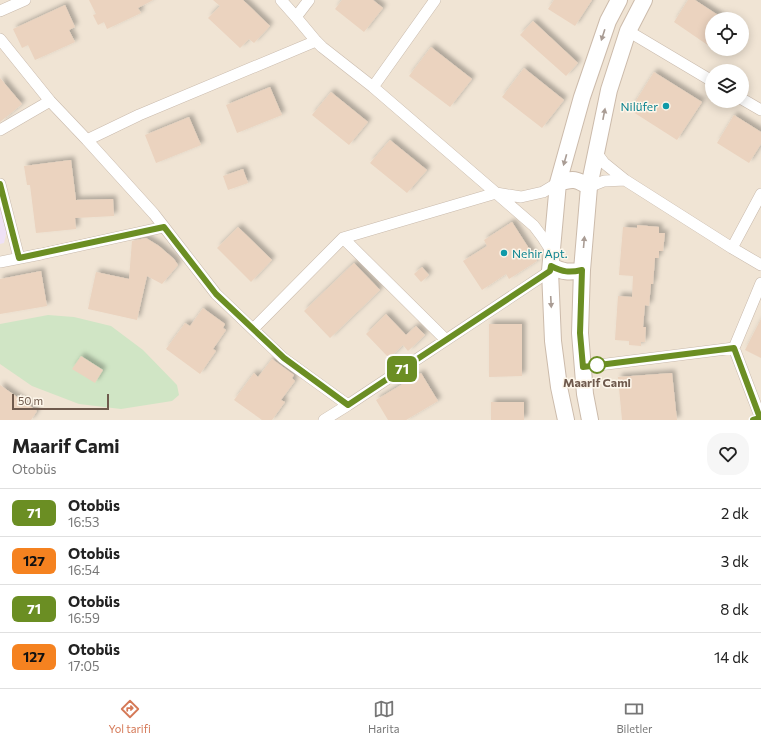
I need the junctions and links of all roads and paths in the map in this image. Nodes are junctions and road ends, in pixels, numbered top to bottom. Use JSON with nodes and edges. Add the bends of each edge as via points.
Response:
{"nodes":[{"id":1,"x":25,"y":0,"type":"edge"},
{"id":2,"x":280,"y":0,"type":"edge"},
{"id":3,"x":309,"y":0,"type":"edge"},
{"id":4,"x":435,"y":0,"type":"edge"},
{"id":5,"x":619,"y":0,"type":"edge"},
{"id":6,"x":644,"y":0,"type":"edge"},
{"id":7,"x":0,"y":11,"type":"edge"},
{"id":8,"x":296,"y":17,"type":"junction"},
{"id":9,"x":628,"y":31,"type":"junction"},
{"id":10,"x":0,"y":39,"type":"edge"},
{"id":11,"x":316,"y":42,"type":"junction"},
{"id":12,"x":705,"y":77,"type":"edge"},
{"id":13,"x":373,"y":87,"type":"junction"},
{"id":14,"x":50,"y":101,"type":"junction"},
{"id":15,"x":749,"y":103,"type":"edge"},
{"id":16,"x":761,"y":110,"type":"edge"},
{"id":17,"x":0,"y":130,"type":"edge"},
{"id":18,"x":87,"y":140,"type":"junction"},
{"id":19,"x":596,"y":152,"type":"junction"},
{"id":20,"x":625,"y":180,"type":"junction"},
{"id":21,"x":558,"y":183,"type":"junction"},
{"id":22,"x":0,"y":184,"type":"edge"},
{"id":23,"x":589,"y":187,"type":"junction"},
{"id":24,"x":496,"y":193,"type":"junction"},
{"id":25,"x":761,"y":194,"type":"edge"},
{"id":26,"x":164,"y":227,"type":"junction"},
{"id":27,"x":343,"y":238,"type":"junction"},
{"id":28,"x":732,"y":248,"type":"junction"},
{"id":29,"x":19,"y":258,"type":"junction"},
{"id":30,"x":0,"y":262,"type":"edge"},
{"id":31,"x":551,"y":263,"type":"junction"},
{"id":32,"x":761,"y":265,"type":"edge"},
{"id":33,"x":582,"y":270,"type":"junction"},
{"id":34,"x":761,"y":283,"type":"edge"},
{"id":35,"x":253,"y":329,"type":"junction"},
{"id":36,"x":446,"y":340,"type":"junction"},
{"id":37,"x":734,"y":348,"type":"junction"},
{"id":38,"x":583,"y":367,"type":"junction"},
{"id":39,"x":348,"y":405,"type":"junction"},
{"id":40,"x":758,"y":419,"type":"edge"},
{"id":41,"x":324,"y":420,"type":"edge"},
{"id":42,"x":566,"y":420,"type":"edge"},
{"id":43,"x":590,"y":420,"type":"edge"}],
"edges":[{"from":1,"to":7,"type":"street"},
{"from":2,"to":8,"type":"street"},
{"from":3,"to":8,"type":"street"},
{"from":4,"to":13,"type":"street"},
{"from":5,"to":21,"type":"main road","one_way":true,"via":[[608,21],[585,89]]},
{"from":6,"to":9,"type":"main road"},
{"from":8,"to":11,"type":"street"},
{"from":9,"to":12,"type":"street"},
{"from":19,"to":9,"type":"main road","one_way":true,"via":[[609,90]]},
{"from":10,"to":14,"type":"street"},
{"from":11,"to":13,"type":"street"},
{"from":11,"to":18,"type":"street","via":[[146,112]]},
{"from":13,"to":24,"type":"street"},
{"from":14,"to":17,"type":"street"},
{"from":14,"to":18,"type":"street"},
{"from":15,"to":16,"type":"street"},
{"from":18,"to":26,"type":"street"},
{"from":19,"to":20,"type":"street","via":[[604,163]]},
{"from":19,"to":23,"type":"main road"},
{"from":20,"to":23,"type":"street","via":[[604,181]]},
{"from":20,"to":28,"type":"street"},
{"from":21,"to":23,"type":"main road","via":[[568,180],[580,181]]},
{"from":21,"to":24,"type":"street","via":[[544,192],[521,197]]},
{"from":21,"to":31,"type":"main road"},
{"from":22,"to":29,"type":"street"},
{"from":33,"to":23,"type":"main road","one_way":true},
{"from":24,"to":27,"type":"street"},
{"from":24,"to":31,"type":"street","via":[[544,238]]},
{"from":25,"to":28,"type":"street"},
{"from":26,"to":29,"type":"street"},
{"from":26,"to":35,"type":"street","via":[[216,294]]},
{"from":27,"to":35,"type":"street"},
{"from":27,"to":36,"type":"street"},
{"from":28,"to":32,"type":"street"},
{"from":29,"to":30,"type":"street"},
{"from":31,"to":33,"type":"main road","via":[[561,271]]},
{"from":31,"to":36,"type":"street"},
{"from":31,"to":42,"type":"main road","one_way":true,"via":[[553,341]]},
{"from":33,"to":38,"type":"main road","via":[[580,333]]},
{"from":34,"to":37,"type":"street"},
{"from":35,"to":39,"type":"street","via":[[284,358]]},
{"from":36,"to":39,"type":"street"},
{"from":37,"to":38,"type":"street"},
{"from":37,"to":40,"type":"street"},
{"from":38,"to":43,"type":"main road"},
{"from":39,"to":41,"type":"street"}]}
